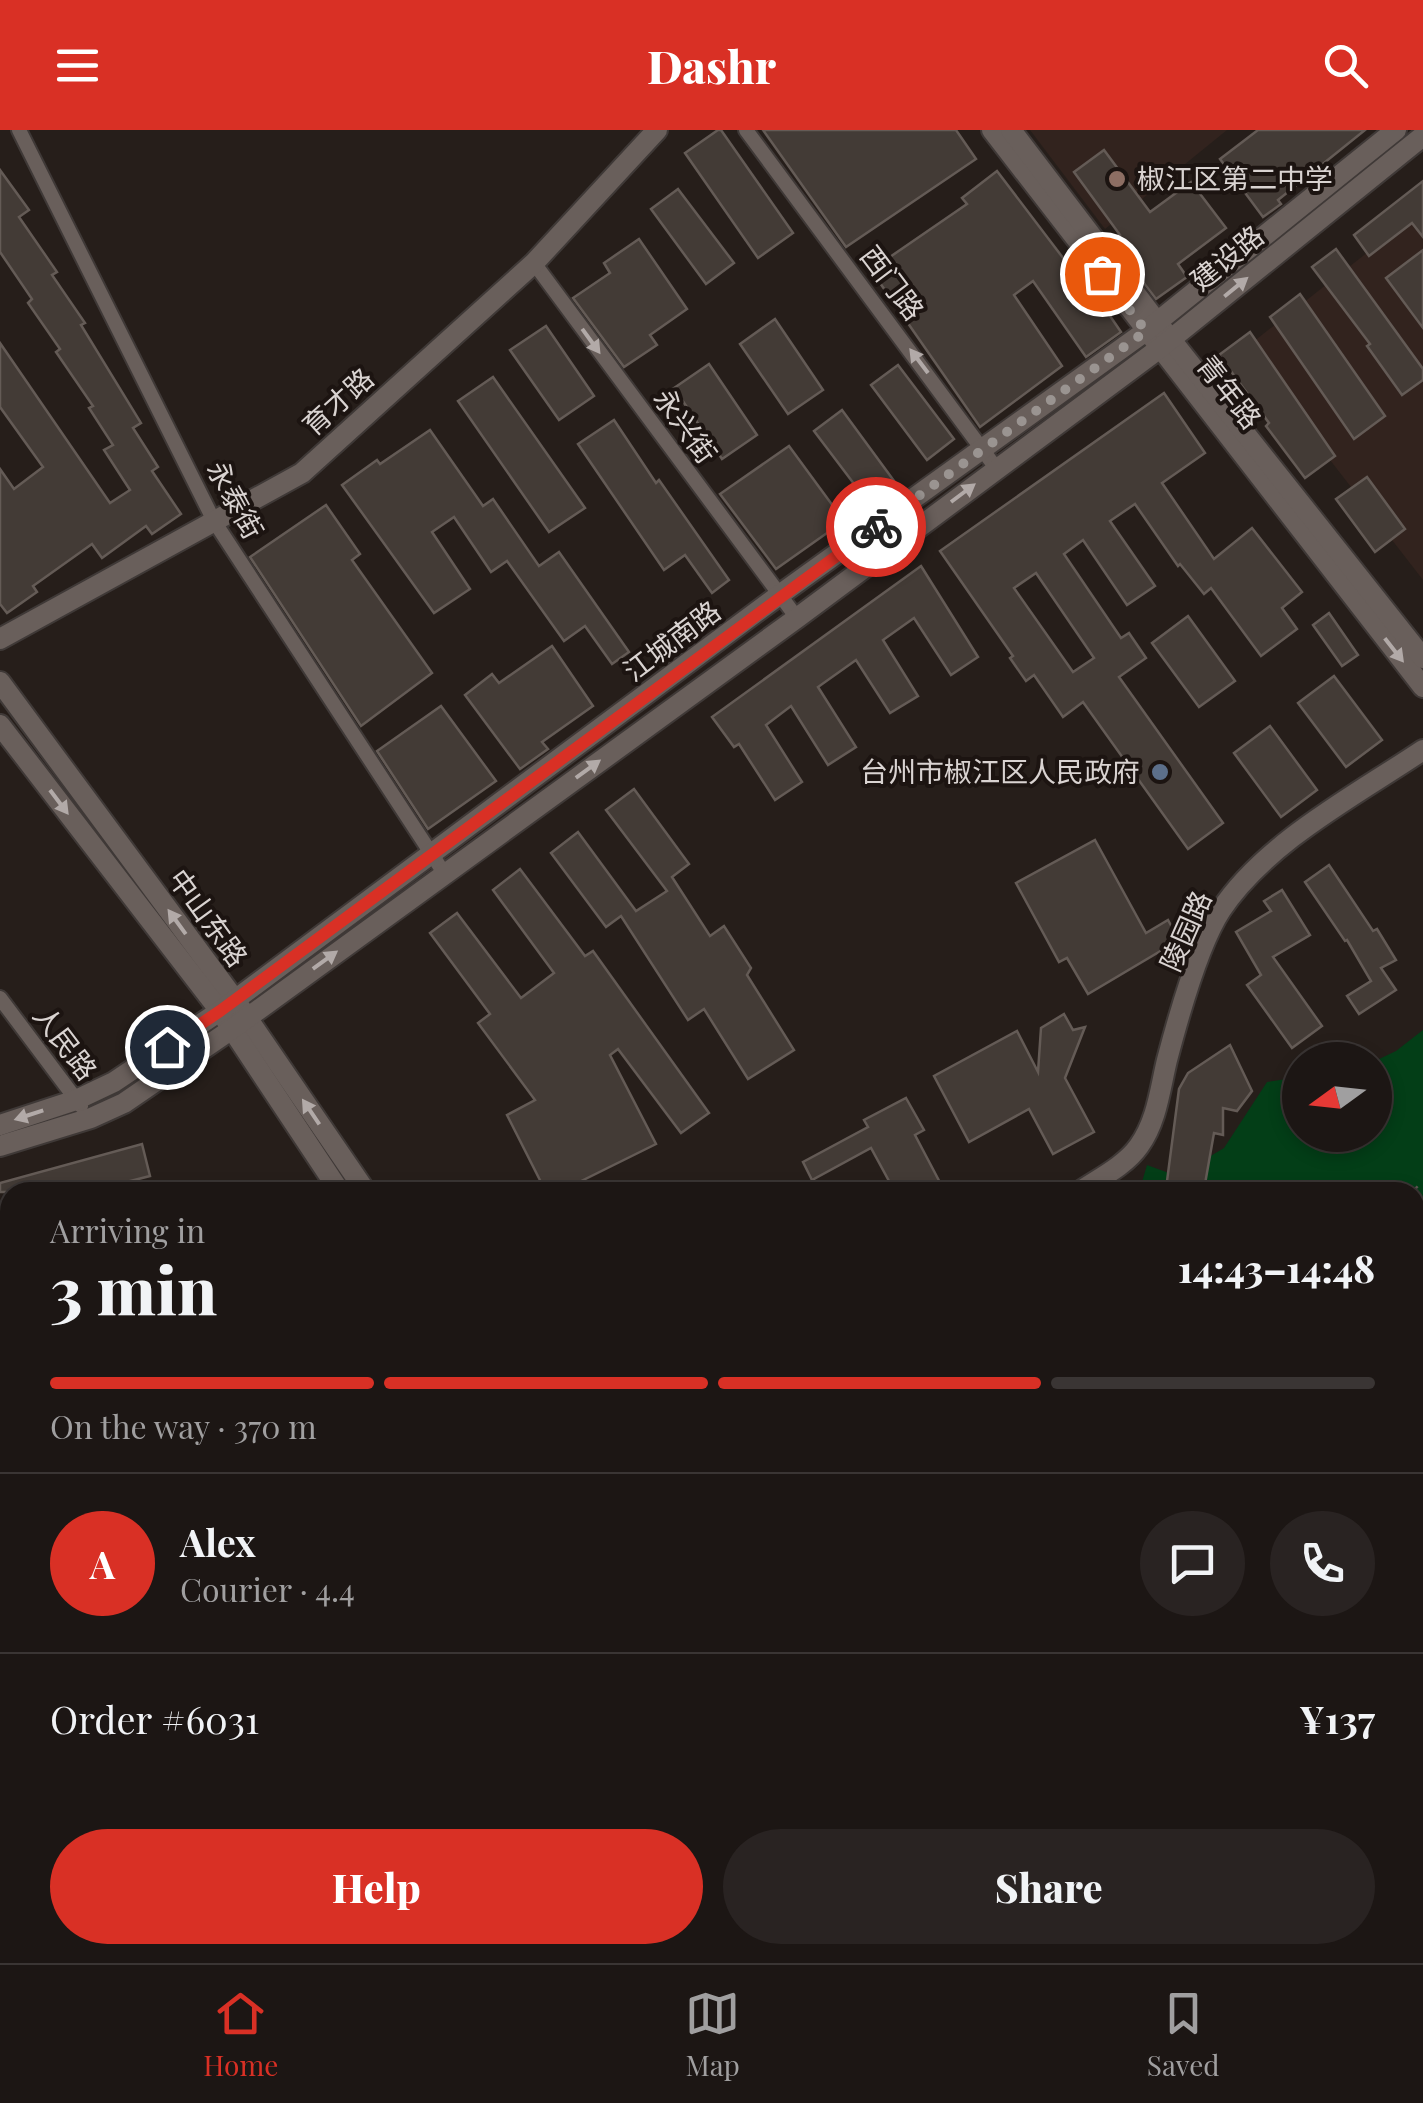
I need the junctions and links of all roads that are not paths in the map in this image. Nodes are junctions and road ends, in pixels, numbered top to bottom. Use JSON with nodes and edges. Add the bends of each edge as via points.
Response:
{"nodes":[{"id":1,"x":19,"y":130,"type":"edge"},
{"id":2,"x":656,"y":130,"type":"edge"},
{"id":3,"x":746,"y":130,"type":"edge"},
{"id":4,"x":992,"y":130,"type":"edge"},
{"id":5,"x":1011,"y":130,"type":"edge"},
{"id":6,"x":1412,"y":139,"type":"edge"},
{"id":7,"x":534,"y":263,"type":"junction"},
{"id":8,"x":1159,"y":335,"type":"junction"},
{"id":9,"x":984,"y":449,"type":"junction"},
{"id":10,"x":996,"y":468,"type":"junction"},
{"id":11,"x":214,"y":521,"type":"junction"},
{"id":12,"x":778,"y":596,"type":"junction"},
{"id":13,"x":797,"y":618,"type":"junction"},
{"id":14,"x":0,"y":639,"type":"edge"},
{"id":15,"x":1423,"y":658,"type":"edge"},
{"id":16,"x":0,"y":682,"type":"edge"},
{"id":17,"x":1423,"y":687,"type":"edge"},
{"id":18,"x":0,"y":725,"type":"edge"},
{"id":19,"x":1423,"y":750,"type":"edge"},
{"id":20,"x":430,"y":855,"type":"junction"},
{"id":21,"x":444,"y":872,"type":"junction"},
{"id":22,"x":0,"y":998,"type":"edge"},
{"id":23,"x":233,"y":1015,"type":"junction"},
{"id":24,"x":76,"y":1100,"type":"junction"},
{"id":25,"x":90,"y":1118,"type":"junction"},
{"id":26,"x":0,"y":1125,"type":"edge"},
{"id":27,"x":0,"y":1146,"type":"edge"},
{"id":28,"x":334,"y":1182,"type":"edge"},
{"id":29,"x":358,"y":1182,"type":"edge"},
{"id":30,"x":1093,"y":1182,"type":"edge"}],
"edges":[{"from":1,"to":11,"type":"street","name":"永泰街"},
{"from":2,"to":7,"type":"main road","name":"育才路"},
{"from":9,"to":3,"type":"street","name":"西门路","one_way":true},
{"from":4,"to":8,"type":"main road","name":"青年路"},
{"from":5,"to":8,"type":"main road"},
{"from":6,"to":8,"type":"main road","name":"建设路"},
{"from":7,"to":11,"type":"main road","name":"育才路","via":[[302,472]]},
{"from":7,"to":12,"type":"street","name":"永兴街","one_way":true},
{"from":8,"to":9,"type":"main road","name":"江城南路"},
{"from":8,"to":10,"type":"main road","name":"江城南路"},
{"from":8,"to":15,"type":"main road"},
{"from":8,"to":17,"type":"main road","name":"青年路","one_way":true},
{"from":9,"to":10,"type":"street","name":"西门路"},
{"from":9,"to":12,"type":"main road","name":"江城南路"},
{"from":13,"to":10,"type":"main road","name":"江城南路","one_way":true},
{"from":11,"to":14,"type":"main road","name":"育才路"},
{"from":11,"to":20,"type":"street","name":"永泰街"},
{"from":12,"to":13,"type":"street","name":"永兴街"},
{"from":12,"to":20,"type":"main road","name":"江城南路"},
{"from":21,"to":13,"type":"main road","name":"江城南路","one_way":true},
{"from":23,"to":16,"type":"main road","name":"中山东路","one_way":true},
{"from":18,"to":23,"type":"main road","name":"中山东路","one_way":true},
{"from":19,"to":30,"type":"main road","name":"陵园路","via":[[1242,880],[1200,956],[1153,1120],[1138,1149]]},
{"from":20,"to":21,"type":"street","name":"永泰街"},
{"from":20,"to":23,"type":"main road","name":"江城南路"},
{"from":23,"to":21,"type":"main road","name":"江城南路","one_way":true},
{"from":22,"to":24,"type":"street","name":"人民路"},
{"from":23,"to":24,"type":"main road"},
{"from":23,"to":25,"type":"main road","via":[[124,1103]]},
{"from":23,"to":28,"type":"main road","name":"中山东路"},
{"from":29,"to":23,"type":"main road","name":"中山东路","one_way":true},
{"from":24,"to":25,"type":"street","name":"人民路"},
{"from":24,"to":26,"type":"main road","one_way":true},
{"from":25,"to":27,"type":"main road"}]}
